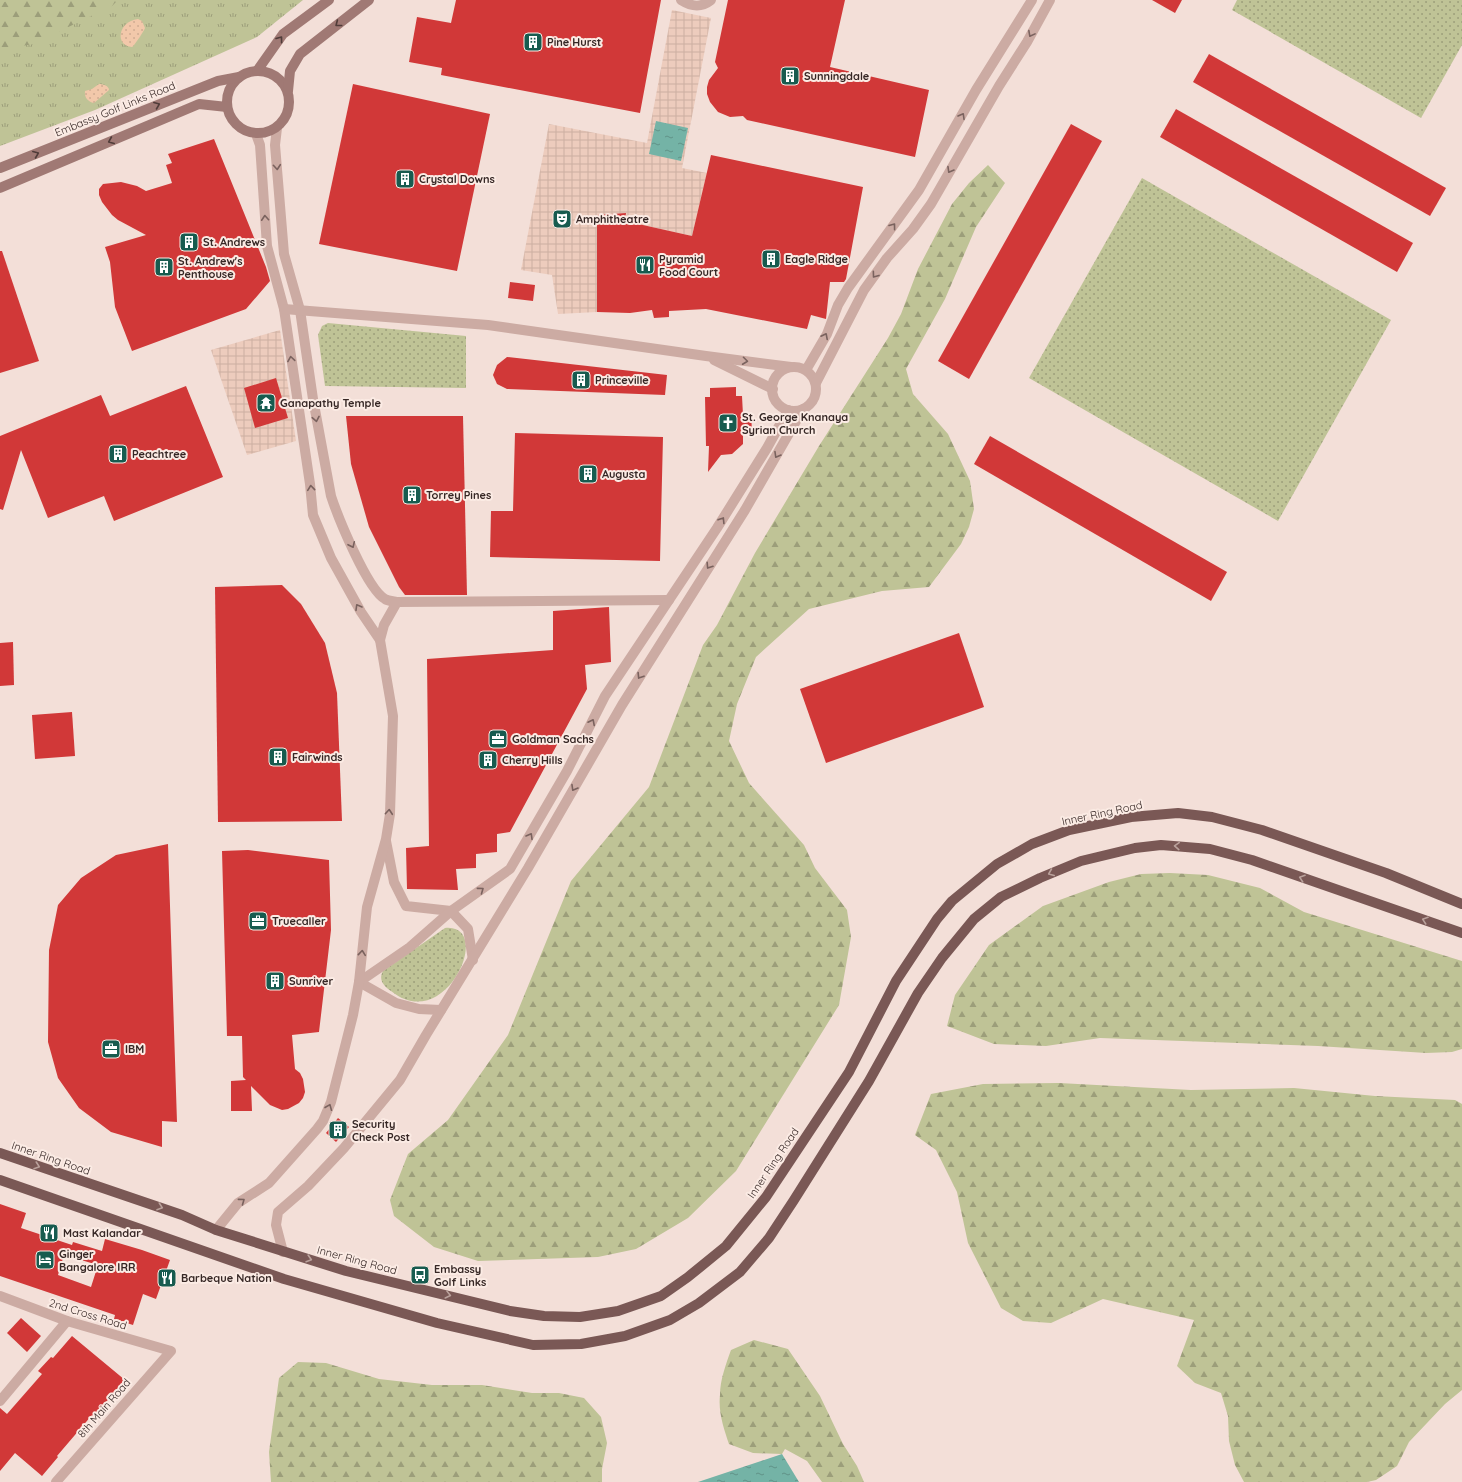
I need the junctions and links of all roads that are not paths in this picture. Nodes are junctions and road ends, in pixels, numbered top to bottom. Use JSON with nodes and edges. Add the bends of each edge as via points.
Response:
{"nodes":[{"id":1,"x":329,"y":0,"type":"edge"},
{"id":2,"x":369,"y":0,"type":"edge"},
{"id":3,"x":681,"y":0,"type":"edge"},
{"id":4,"x":711,"y":0,"type":"edge"},
{"id":5,"x":1032,"y":0,"type":"edge"},
{"id":6,"x":1048,"y":1,"type":"edge"},
{"id":7,"x":256,"y":71,"type":"junction"},
{"id":8,"x":240,"y":77,"type":"junction"},
{"id":9,"x":288,"y":91,"type":"junction"},
{"id":10,"x":227,"y":106,"type":"junction"},
{"id":11,"x":277,"y":128,"type":"junction"},
{"id":12,"x":256,"y":134,"type":"junction"},
{"id":13,"x":0,"y":168,"type":"edge"},
{"id":14,"x":0,"y":188,"type":"edge"},
{"id":15,"x":284,"y":309,"type":"junction"},
{"id":16,"x":300,"y":310,"type":"junction"},
{"id":17,"x":706,"y":356,"type":"junction"},
{"id":18,"x":791,"y":367,"type":"junction"},
{"id":19,"x":806,"y":370,"type":"junction"},
{"id":20,"x":816,"y":383,"type":"junction"},
{"id":21,"x":773,"y":389,"type":"junction"},
{"id":22,"x":803,"y":409,"type":"junction"},
{"id":23,"x":788,"y":410,"type":"junction"},
{"id":24,"x":669,"y":600,"type":"junction"},
{"id":25,"x":397,"y":602,"type":"junction"},
{"id":26,"x":380,"y":640,"type":"junction"},
{"id":27,"x":386,"y":839,"type":"junction"},
{"id":28,"x":1462,"y":904,"type":"edge"},
{"id":29,"x":451,"y":911,"type":"junction"},
{"id":30,"x":1462,"y":933,"type":"edge"},
{"id":31,"x":472,"y":960,"type":"junction"},
{"id":32,"x":359,"y":982,"type":"junction"},
{"id":33,"x":441,"y":1010,"type":"junction"},
{"id":34,"x":0,"y":1153,"type":"edge"},
{"id":35,"x":0,"y":1180,"type":"edge"},
{"id":36,"x":216,"y":1230,"type":"junction"},
{"id":37,"x":283,"y":1252,"type":"junction"},
{"id":38,"x":0,"y":1296,"type":"edge"},
{"id":39,"x":67,"y":1321,"type":"junction"},
{"id":40,"x":171,"y":1351,"type":"joint"},
{"id":41,"x":0,"y":1401,"type":"edge"},
{"id":42,"x":56,"y":1482,"type":"edge"}],
"edges":[{"from":7,"to":1,"type":"street","one_way":true,"via":[[283,34]]},
{"from":2,"to":9,"type":"street","one_way":true,"via":[[300,54],[290,71]]},
{"from":3,"to":4,"type":"street","via":[[696,6],[705,5]]},
{"from":19,"to":5,"type":"street","one_way":true,"via":[[827,334],[838,305],[848,288],[919,190],[976,90]]},
{"from":6,"to":20,"type":"street","one_way":true,"via":[[1027,42],[931,204],[864,290]]},
{"from":7,"to":8,"type":"street"},
{"from":7,"to":9,"type":"street","via":[[275,76]]},
{"from":8,"to":10,"type":"street","via":[[229,90]]},
{"from":13,"to":8,"type":"street","name":"Embassy Golf Links Road","one_way":true,"via":[[218,81]]},
{"from":9,"to":11,"type":"street","via":[[288,111],[284,121]]},
{"from":10,"to":12,"type":"street","via":[[236,126]]},
{"from":10,"to":14,"type":"street","one_way":true,"via":[[199,104]]},
{"from":11,"to":12,"type":"street","via":[[267,133]]},
{"from":11,"to":16,"type":"street","one_way":true,"via":[[275,145],[284,254]]},
{"from":15,"to":12,"type":"street","one_way":true,"via":[[267,246],[260,145]]},
{"from":15,"to":16,"type":"street"},
{"from":26,"to":15,"type":"street","one_way":true,"via":[[338,571],[313,515]]},
{"from":16,"to":17,"type":"street","via":[[488,325]]},
{"from":16,"to":25,"type":"street","one_way":true,"via":[[313,399],[335,510],[367,579],[385,599]]},
{"from":17,"to":18,"type":"street","one_way":true},
{"from":17,"to":21,"type":"street"},
{"from":18,"to":19,"type":"street"},
{"from":18,"to":21,"type":"street","via":[[777,375]]},
{"from":19,"to":20,"type":"street"},
{"from":20,"to":22,"type":"street","via":[[814,398],[810,405]]},
{"from":21,"to":23,"type":"street","via":[[777,402]]},
{"from":22,"to":23,"type":"street"},
{"from":22,"to":31,"type":"street","one_way":true,"via":[[745,510],[622,705]]},
{"from":24,"to":23,"type":"street","one_way":true,"via":[[751,474]]},
{"from":24,"to":25,"type":"street"},
{"from":29,"to":24,"type":"street","one_way":true,"via":[[510,869],[567,771],[605,696]]},
{"from":25,"to":26,"type":"street","via":[[384,624]]},
{"from":27,"to":26,"type":"street","one_way":true,"via":[[390,814],[393,716]]},
{"from":27,"to":29,"type":"street","via":[[394,882],[406,906]]},
{"from":32,"to":27,"type":"street","one_way":true,"via":[[367,907]]},
{"from":37,"to":28,"type":"main road","name":"Inner Ring Road","one_way":true,"via":[[510,1311],[544,1316],[580,1316],[618,1311],[661,1296],[726,1246],[766,1197],[849,1072],[896,981],[952,901],[997,864],[1032,844],[1069,830],[1131,817],[1162,814],[1212,817],[1262,830],[1386,873]]},
{"from":29,"to":31,"type":"street","via":[[468,929]]},
{"from":29,"to":32,"type":"street","via":[[410,947]]},
{"from":30,"to":35,"type":"main road","one_way":true,"via":[[1252,860],[1210,849],[1161,845],[1135,848],[1081,861],[1040,878],[1001,897],[974,919],[942,958],[918,993],[869,1082],[782,1219],[740,1272],[699,1303],[670,1320],[625,1336],[581,1344],[533,1345],[437,1323],[284,1279]]},
{"from":31,"to":33,"type":"street"},
{"from":32,"to":33,"type":"street","via":[[396,1003],[419,1009]]},
{"from":36,"to":32,"type":"street","one_way":true,"via":[[238,1203],[269,1183],[323,1121],[331,1102]]},
{"from":33,"to":37,"type":"street","via":[[395,1086],[344,1148],[308,1186],[278,1212],[276,1225]]},
{"from":34,"to":36,"type":"main road","name":"Inner Ring Road","one_way":true,"via":[[182,1215]]},
{"from":36,"to":37,"type":"main road","name":"Inner Ring Road"},
{"from":38,"to":39,"type":"street","name":"2nd Cross Road"},
{"from":39,"to":40,"type":"street","name":"2nd Cross Road"},
{"from":39,"to":41,"type":"street"},
{"from":40,"to":42,"type":"street","name":"8th Main Road"}]}
